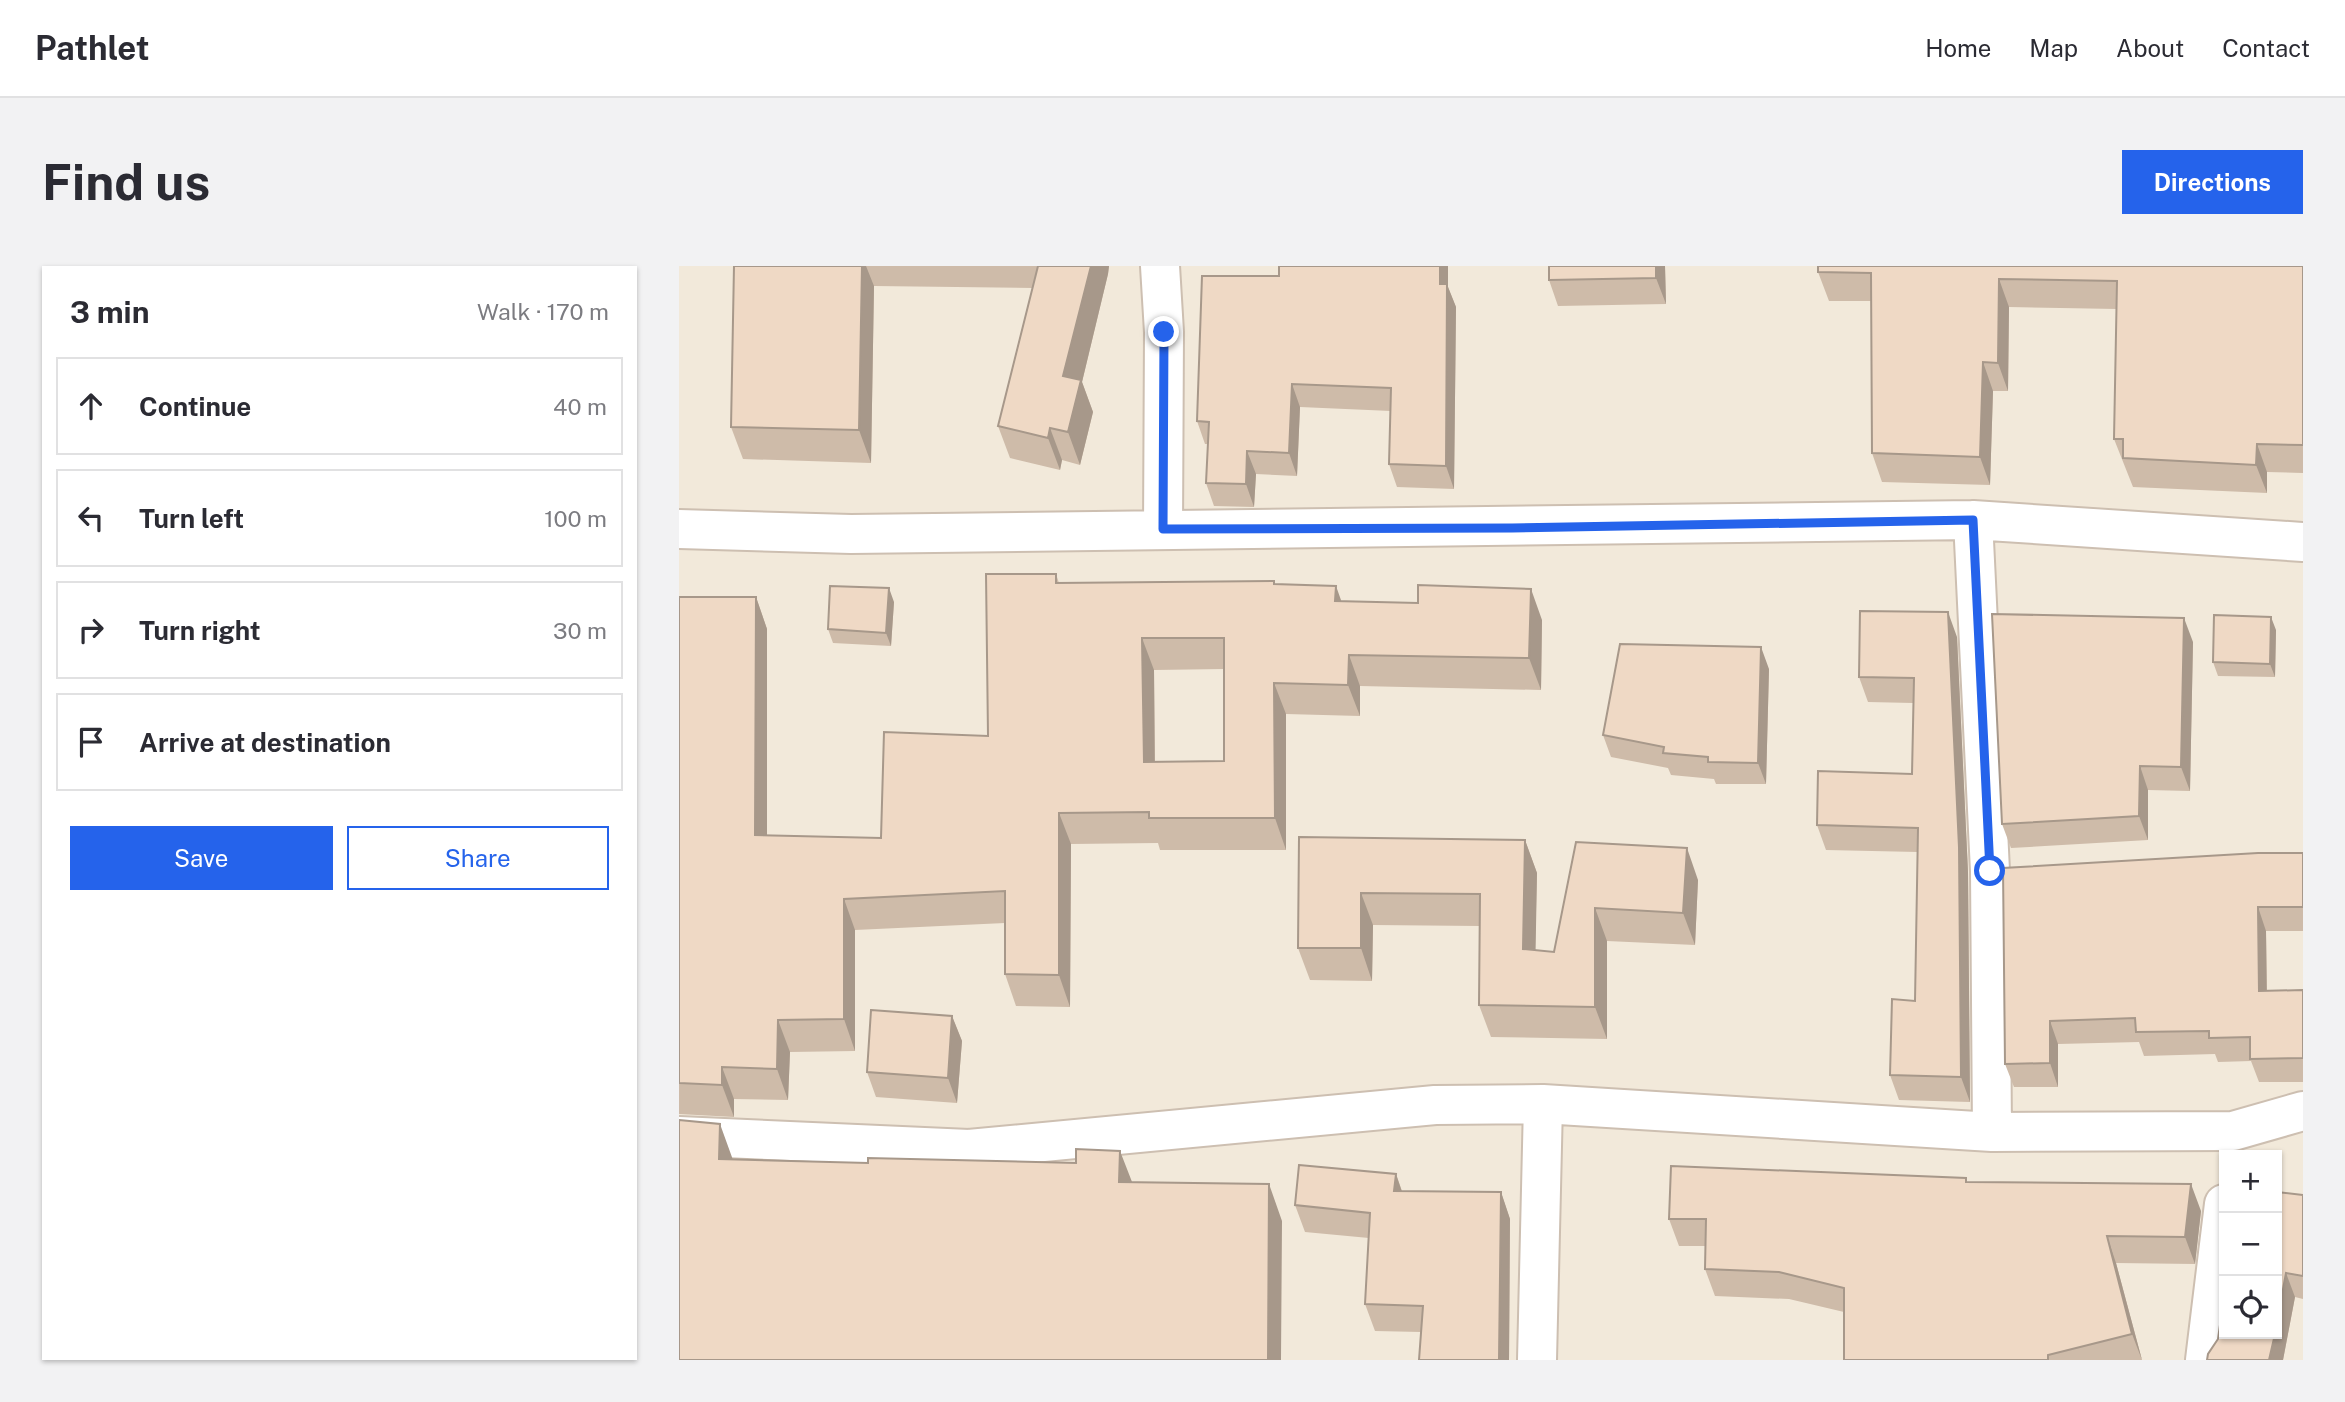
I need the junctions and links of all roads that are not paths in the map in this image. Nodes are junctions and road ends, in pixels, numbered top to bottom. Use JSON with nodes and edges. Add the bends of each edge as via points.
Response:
{"nodes":[{"id":1,"x":1160,"y":266,"type":"edge"},
{"id":2,"x":1973,"y":520,"type":"junction"},
{"id":3,"x":1163,"y":529,"type":"junction"},
{"id":4,"x":679,"y":530,"type":"edge"},
{"id":5,"x":2303,"y":542,"type":"edge"},
{"id":6,"x":2031,"y":869,"type":"edge"},
{"id":7,"x":1990,"y":871,"type":"junction"},
{"id":8,"x":1543,"y":1104,"type":"junction"},
{"id":9,"x":2303,"y":1111,"type":"edge"},
{"id":10,"x":1993,"y":1132,"type":"junction"},
{"id":11,"x":679,"y":1136,"type":"edge"},
{"id":12,"x":2232,"y":1143,"type":"edge"},
{"id":13,"x":2223,"y":1213,"type":"edge"},
{"id":14,"x":1538,"y":1360,"type":"edge"},
{"id":15,"x":2205,"y":1360,"type":"edge"}],
"edges":[{"from":1,"to":3,"type":"street"},
{"from":2,"to":3,"type":"street"},
{"from":2,"to":5,"type":"street"},
{"from":2,"to":7,"type":"street"},
{"from":3,"to":4,"type":"street","via":[[851,534]]},
{"from":6,"to":7,"type":"street"},
{"from":7,"to":10,"type":"street"},
{"from":8,"to":10,"type":"street"},
{"from":8,"to":11,"type":"street","via":[[1435,1105],[969,1149]]},
{"from":8,"to":14,"type":"street"},
{"from":9,"to":12,"type":"street"},
{"from":10,"to":12,"type":"street"},
{"from":13,"to":15,"type":"street"}]}
